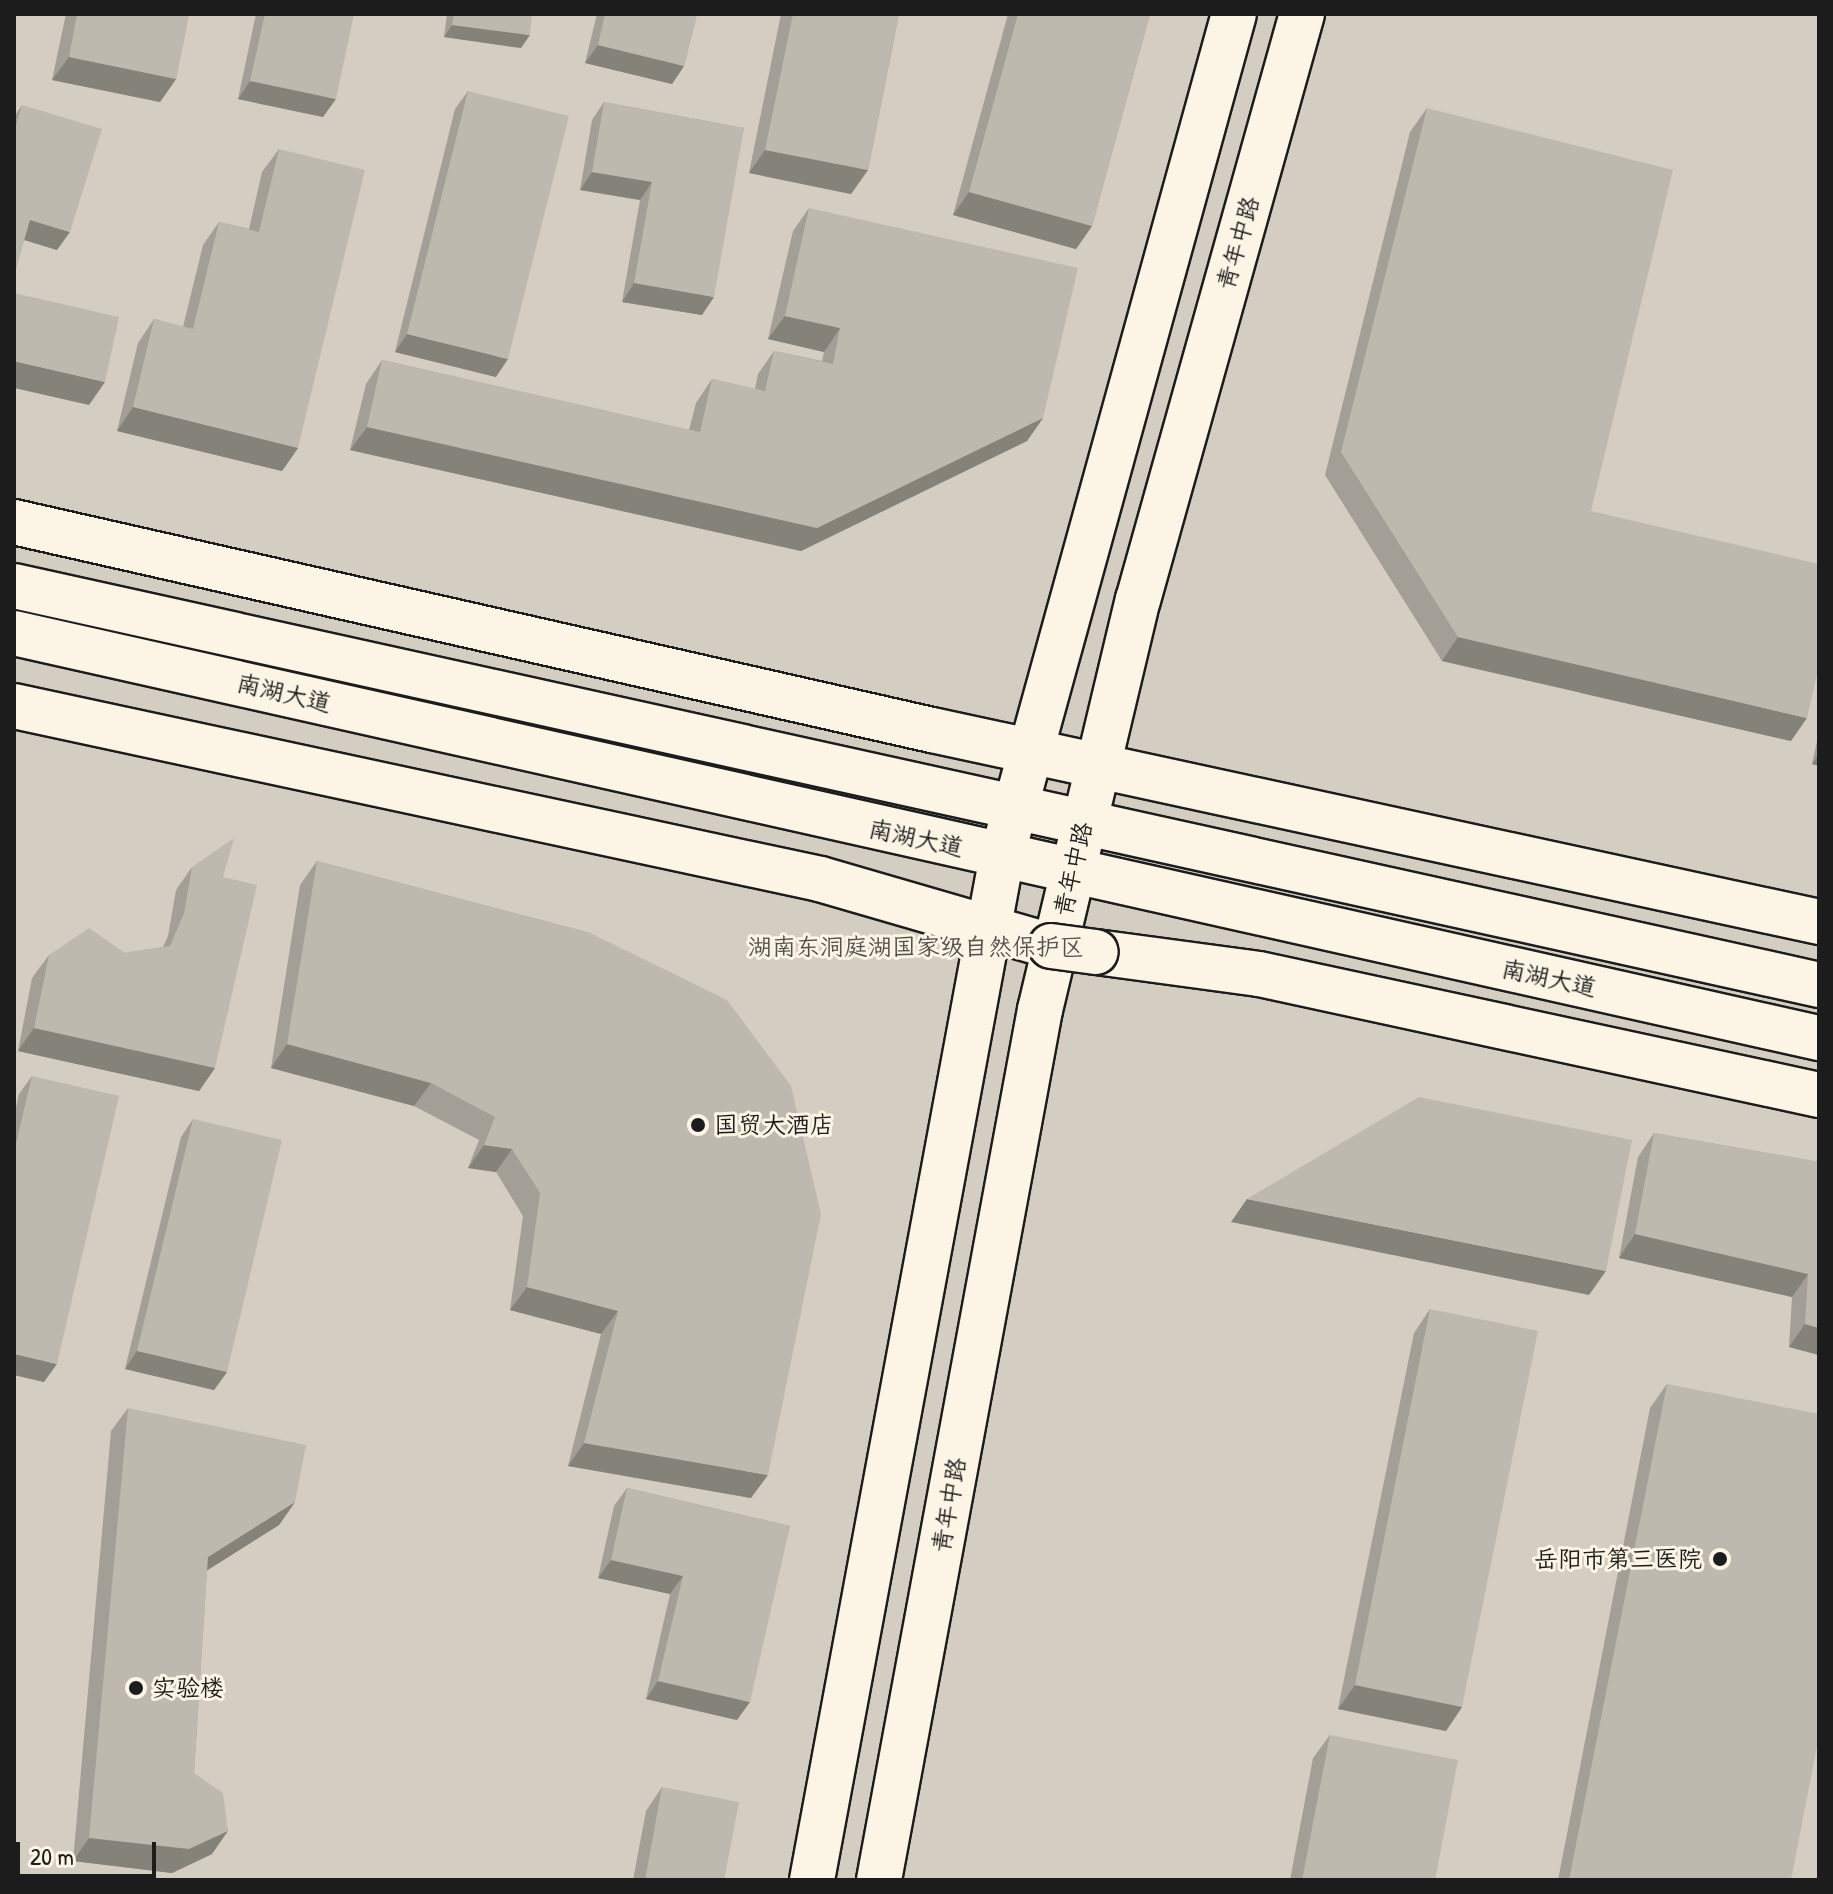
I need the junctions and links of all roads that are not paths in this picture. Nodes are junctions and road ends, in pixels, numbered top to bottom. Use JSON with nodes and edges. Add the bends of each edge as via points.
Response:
{"nodes":[{"id":1,"x":1234,"y":14,"type":"edge"},
{"id":2,"x":1302,"y":14,"type":"edge"},
{"id":3,"x":14,"y":522,"type":"edge"},
{"id":4,"x":14,"y":586,"type":"edge"},
{"id":5,"x":14,"y":633,"type":"edge"},
{"id":6,"x":14,"y":706,"type":"edge"},
{"id":7,"x":1031,"y":752,"type":"junction"},
{"id":8,"x":1097,"y":766,"type":"junction"},
{"id":9,"x":1015,"y":808,"type":"junction"},
{"id":10,"x":1084,"y":823,"type":"junction"},
{"id":11,"x":1002,"y":856,"type":"junction"},
{"id":12,"x":1072,"y":872,"type":"junction"},
{"id":13,"x":1819,"y":922,"type":"edge"},
{"id":14,"x":987,"y":929,"type":"junction"},
{"id":15,"x":1819,"y":985,"type":"edge"},
{"id":16,"x":1819,"y":1038,"type":"edge"},
{"id":17,"x":1819,"y":1095,"type":"edge"},
{"id":18,"x":812,"y":1880,"type":"edge"},
{"id":19,"x":879,"y":1880,"type":"edge"}],
"edges":[{"from":1,"to":7,"type":"main road"},
{"from":2,"to":8,"type":"main road","name":"青年中路","via":[[1138,600]]},
{"from":3,"to":7,"type":"main road"},
{"from":4,"to":9,"type":"main road","name":"南湖大道"},
{"from":5,"to":11,"type":"main road","name":"南湖大道"},
{"from":6,"to":14,"type":"main road","via":[[820,879]]},
{"from":7,"to":8,"type":"main road"},
{"from":7,"to":9,"type":"main road"},
{"from":8,"to":10,"type":"main road","name":"青年中路"},
{"from":8,"to":13,"type":"main road"},
{"from":9,"to":10,"type":"main road","name":"南湖大道"},
{"from":9,"to":11,"type":"main road"},
{"from":10,"to":12,"type":"main road","name":"青年中路"},
{"from":10,"to":15,"type":"main road","name":"南湖大道"},
{"from":11,"to":12,"type":"main road","name":"南湖大道"},
{"from":11,"to":14,"type":"main road"},
{"from":12,"to":16,"type":"main road","name":"南湖大道"},
{"from":12,"to":19,"type":"main road","name":"青年中路","via":[[1040,1010]]},
{"from":14,"to":17,"type":"main road","bridge":true,"via":[[1051,946],[1259,974]]},
{"from":14,"to":18,"type":"main road"}]}
